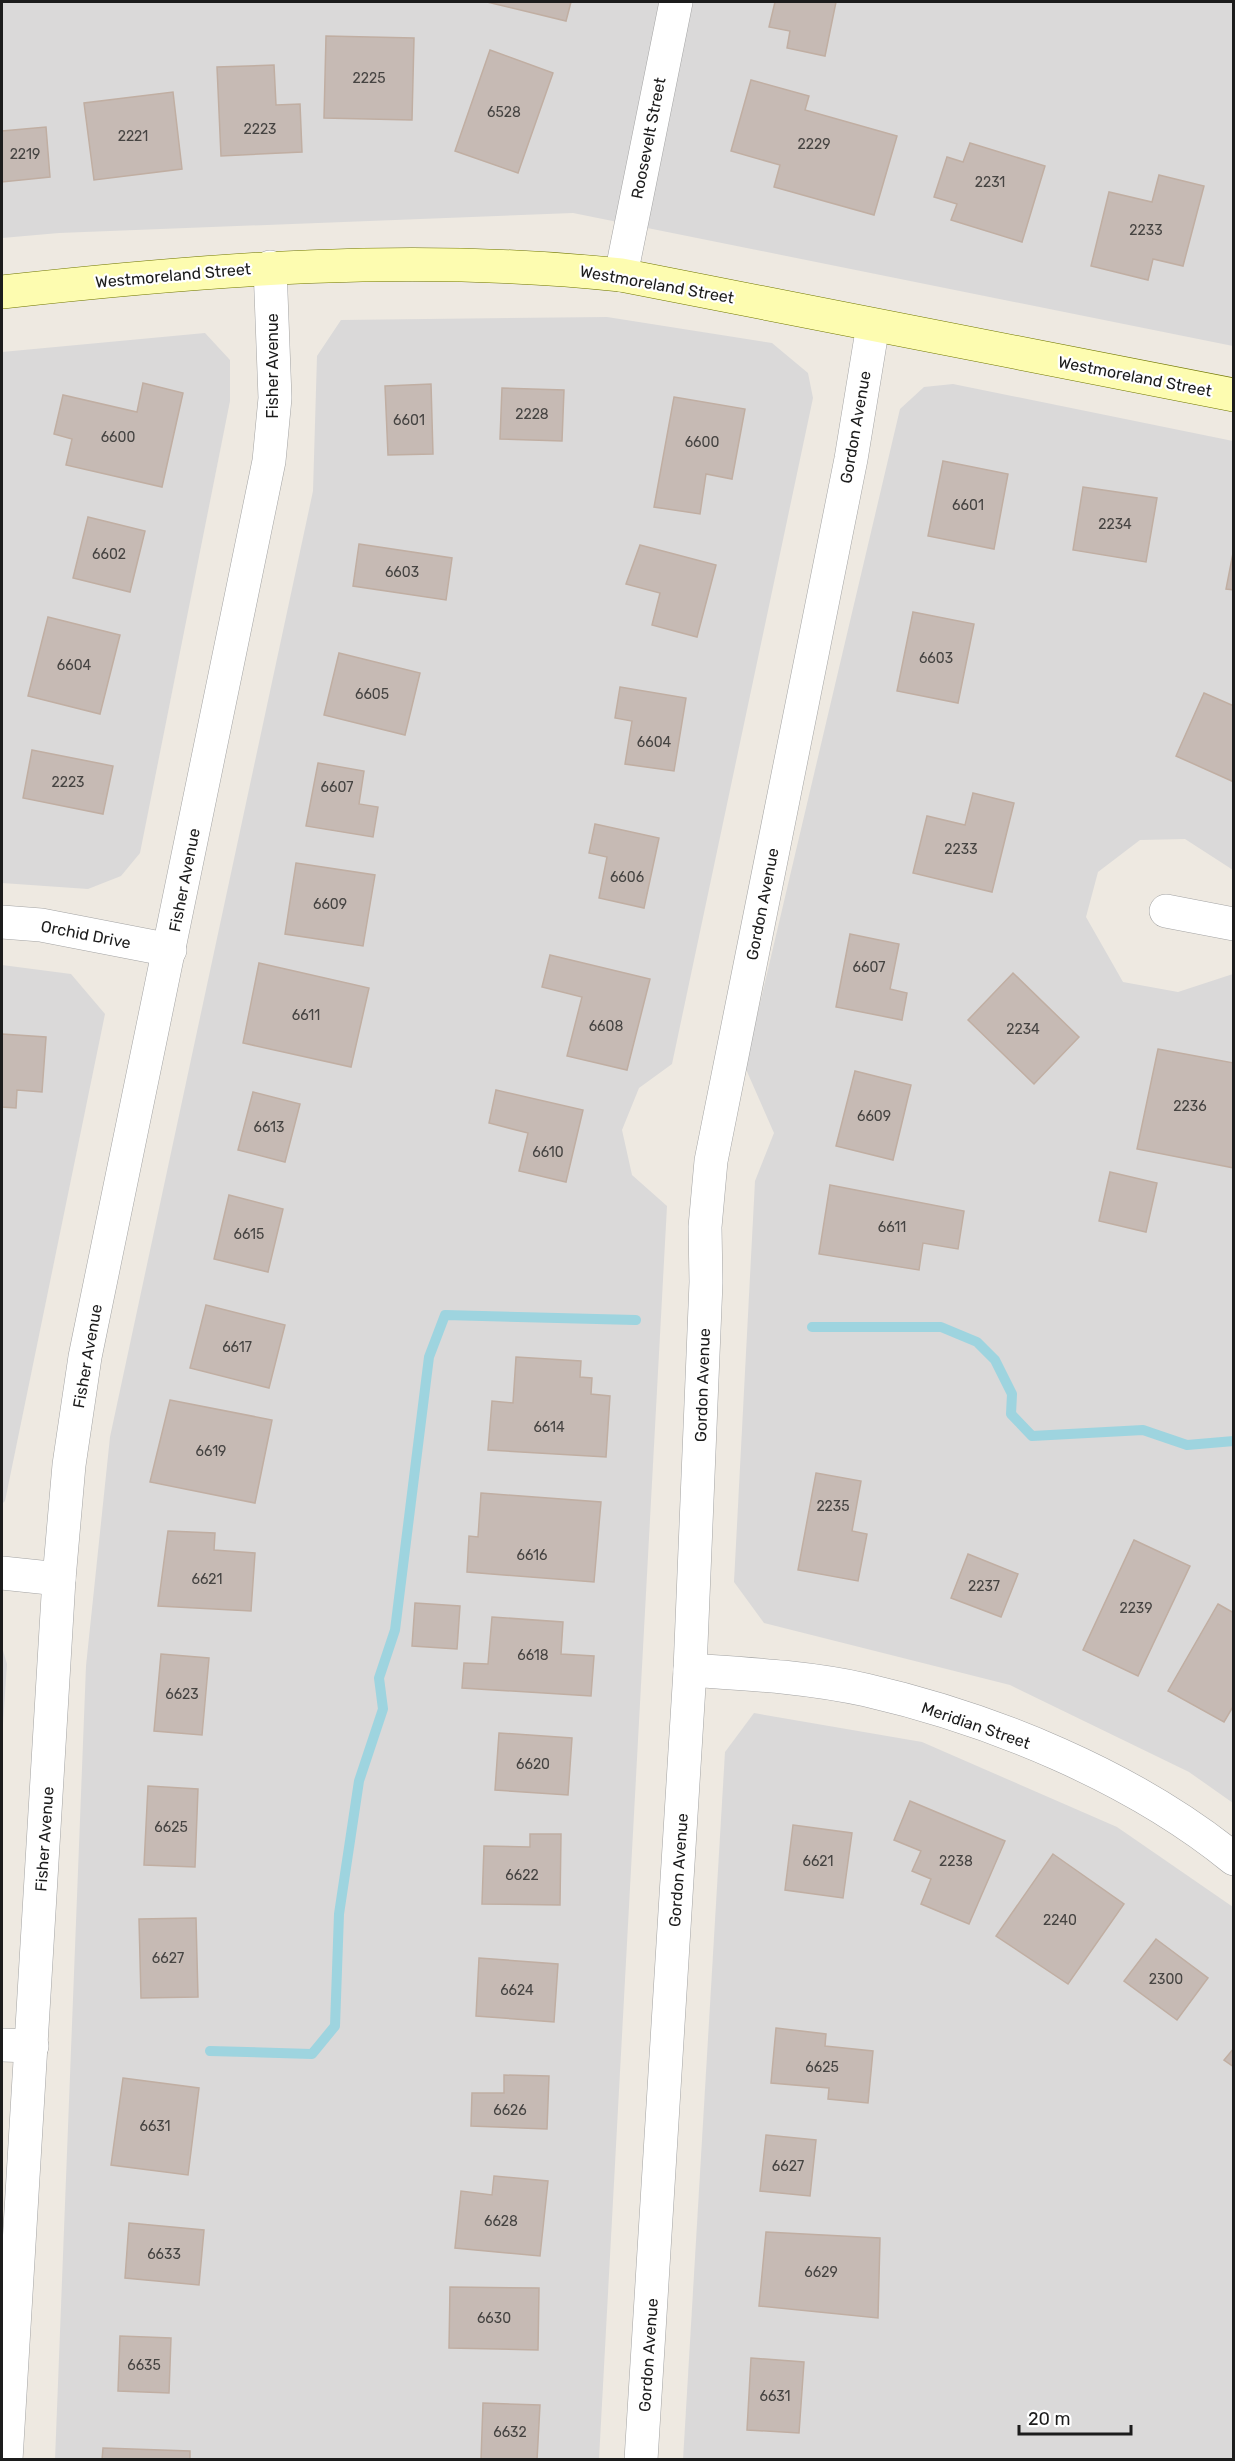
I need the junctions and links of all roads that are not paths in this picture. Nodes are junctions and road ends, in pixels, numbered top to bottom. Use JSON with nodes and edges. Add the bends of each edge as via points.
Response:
{"nodes":[{"id":1,"x":676,"y":2,"type":"edge"},
{"id":2,"x":270,"y":267,"type":"junction"},
{"id":3,"x":621,"y":275,"type":"junction"},
{"id":4,"x":2,"y":292,"type":"edge"},
{"id":5,"x":873,"y":325,"type":"junction"},
{"id":6,"x":1233,"y":395,"type":"edge"},
{"id":7,"x":1166,"y":911,"type":"dead end"},
{"id":8,"x":2,"y":922,"type":"edge"},
{"id":9,"x":1233,"y":924,"type":"edge"},
{"id":10,"x":170,"y":950,"type":"junction"},
{"id":11,"x":2,"y":1573,"type":"edge"},
{"id":12,"x":59,"y":1579,"type":"junction"},
{"id":13,"x":690,"y":1670,"type":"junction"},
{"id":14,"x":1233,"y":1859,"type":"edge"},
{"id":15,"x":17,"y":2045,"type":"edge"},
{"id":16,"x":6,"y":2460,"type":"edge"},
{"id":17,"x":641,"y":2460,"type":"edge"}],
"edges":[{"from":1,"to":3,"type":"street","name":"Roosevelt Street"},
{"from":2,"to":3,"type":"main road","name":"Westmoreland Street","via":[[446,263]]},
{"from":2,"to":4,"type":"main road","name":"Westmoreland Street"},
{"from":2,"to":10,"type":"street","name":"Fisher Avenue","via":[[274,398],[269,461]]},
{"from":3,"to":5,"type":"main road","name":"Westmoreland Street"},
{"from":5,"to":6,"type":"main road","name":"Westmoreland Street"},
{"from":5,"to":13,"type":"street","name":"Gordon Avenue","via":[[848,471],[711,1161],[705,1227]]},
{"from":7,"to":9,"type":"street"},
{"from":8,"to":10,"type":"street","name":"Orchid Drive","via":[[41,924]]},
{"from":10,"to":12,"type":"street","name":"Fisher Avenue","via":[[85,1357],[69,1465]]},
{"from":11,"to":12,"type":"street"},
{"from":12,"to":15,"type":"street","name":"Fisher Avenue"},
{"from":13,"to":14,"type":"street","name":"Meridian Street","via":[[792,1678],[865,1690],[965,1718],[1072,1761],[1126,1788],[1210,1840]]},
{"from":13,"to":17,"type":"street","name":"Gordon Avenue"},
{"from":15,"to":16,"type":"street","name":"Fisher Avenue"}]}
